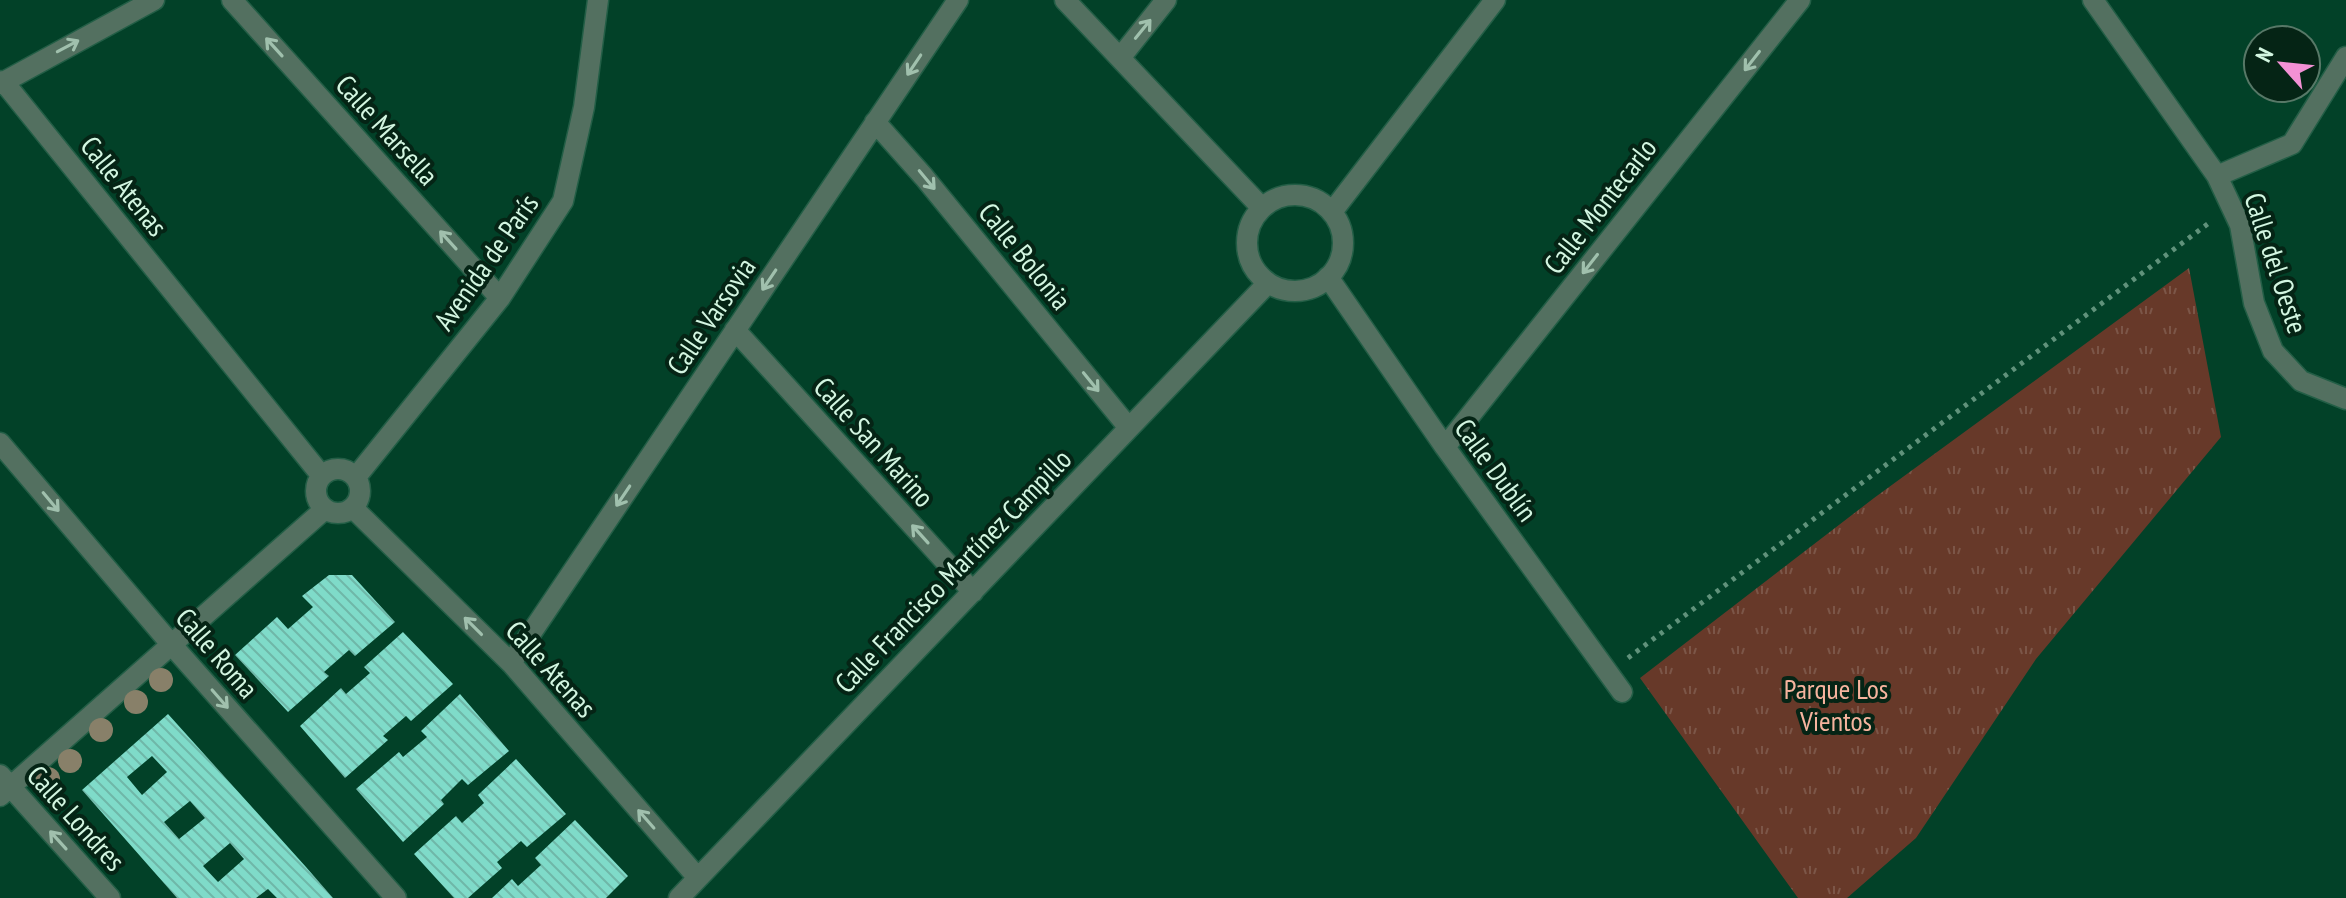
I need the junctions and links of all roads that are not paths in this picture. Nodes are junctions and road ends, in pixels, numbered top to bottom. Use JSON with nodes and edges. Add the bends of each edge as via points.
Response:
{"nodes":[{"id":1,"x":154,"y":0,"type":"edge"},
{"id":2,"x":232,"y":0,"type":"edge"},
{"id":3,"x":598,"y":0,"type":"edge"},
{"id":4,"x":958,"y":0,"type":"edge"},
{"id":5,"x":1065,"y":0,"type":"edge"},
{"id":6,"x":1166,"y":0,"type":"edge"},
{"id":7,"x":1495,"y":0,"type":"edge"},
{"id":8,"x":1800,"y":0,"type":"edge"},
{"id":9,"x":2093,"y":0,"type":"edge"},
{"id":10,"x":2346,"y":57,"type":"edge"},
{"id":11,"x":1120,"y":58,"type":"junction"},
{"id":12,"x":2,"y":82,"type":"edge"},
{"id":13,"x":875,"y":122,"type":"junction"},
{"id":14,"x":2217,"y":176,"type":"junction"},
{"id":15,"x":1262,"y":208,"type":"junction"},
{"id":16,"x":1332,"y":212,"type":"junction"},
{"id":17,"x":1328,"y":277,"type":"junction"},
{"id":18,"x":1268,"y":283,"type":"junction"},
{"id":19,"x":500,"y":298,"type":"junction"},
{"id":20,"x":735,"y":330,"type":"junction"},
{"id":21,"x":2346,"y":399,"type":"edge"},
{"id":22,"x":1129,"y":428,"type":"junction"},
{"id":23,"x":0,"y":443,"type":"edge"},
{"id":24,"x":1445,"y":447,"type":"junction"},
{"id":25,"x":321,"y":475,"type":"junction"},
{"id":26,"x":356,"y":477,"type":"junction"},
{"id":27,"x":353,"y":508,"type":"junction"},
{"id":28,"x":325,"y":509,"type":"junction"},
{"id":29,"x":973,"y":592,"type":"junction"},
{"id":30,"x":171,"y":644,"type":"junction"},
{"id":31,"x":511,"y":663,"type":"junction"},
{"id":32,"x":1622,"y":692,"type":"dead end"},
{"id":33,"x":3,"y":786,"type":"edge"},
{"id":34,"x":698,"y":878,"type":"junction"},
{"id":35,"x":110,"y":898,"type":"edge"},
{"id":36,"x":396,"y":898,"type":"edge"},
{"id":37,"x":679,"y":898,"type":"edge"}],
"edges":[{"from":12,"to":1,"type":"street","one_way":true},
{"from":19,"to":2,"type":"street","name":"Calle Marsella","one_way":true},
{"from":3,"to":19,"type":"street","name":"Avenida de París","via":[[584,107],[563,201]]},
{"from":4,"to":13,"type":"street","name":"Calle Varsovia","one_way":true},
{"from":5,"to":11,"type":"street"},
{"from":11,"to":6,"type":"street","one_way":true},
{"from":7,"to":16,"type":"street"},
{"from":8,"to":24,"type":"street","name":"Calle Montecarlo","one_way":true},
{"from":9,"to":14,"type":"street","name":"Calle del Oeste"},
{"from":10,"to":14,"type":"street","via":[[2292,144]]},
{"from":11,"to":15,"type":"street"},
{"from":12,"to":25,"type":"street","name":"Calle Atenas"},
{"from":13,"to":20,"type":"street","name":"Calle Varsovia","one_way":true},
{"from":13,"to":22,"type":"street","name":"Calle Bolonia","one_way":true},
{"from":14,"to":21,"type":"street","name":"Calle del Oeste","via":[[2240,225],[2254,303],[2273,351],[2301,381]]},
{"from":15,"to":16,"type":"street","via":[[1290,195],[1306,196]]},
{"from":15,"to":18,"type":"street","via":[[1253,219],[1247,247],[1250,261]]},
{"from":16,"to":17,"type":"street","via":[[1342,253]]},
{"from":17,"to":18,"type":"street","via":[[1299,291]]},
{"from":17,"to":24,"type":"street","name":"Calle Dublín"},
{"from":18,"to":22,"type":"street","name":"Calle Francisco Martínez Campillo"},
{"from":19,"to":26,"type":"street","name":"Avenida de París"},
{"from":29,"to":20,"type":"street","name":"Calle San Marino","one_way":true},
{"from":20,"to":31,"type":"street","name":"Calle Varsovia","one_way":true},
{"from":22,"to":29,"type":"street","name":"Calle Francisco Martínez Campillo"},
{"from":23,"to":30,"type":"street","name":"Calle Roma","one_way":true},
{"from":24,"to":32,"type":"street","name":"Calle Dublín"},
{"from":25,"to":26,"type":"street","via":[[336,468]]},
{"from":25,"to":28,"type":"street","via":[[315,489]]},
{"from":26,"to":27,"type":"street","via":[[360,490]]},
{"from":27,"to":28,"type":"street","via":[[339,513]]},
{"from":31,"to":27,"type":"street","name":"Calle Atenas","one_way":true},
{"from":28,"to":30,"type":"street"},
{"from":29,"to":34,"type":"street","name":"Calle Francisco Martínez Campillo"},
{"from":30,"to":33,"type":"street"},
{"from":30,"to":36,"type":"street","name":"Calle Roma","one_way":true},
{"from":34,"to":31,"type":"street","name":"Calle Atenas","one_way":true},
{"from":35,"to":33,"type":"street","name":"Calle Londres","one_way":true},
{"from":34,"to":37,"type":"street","name":"Calle Francisco Martínez Campillo"}]}
